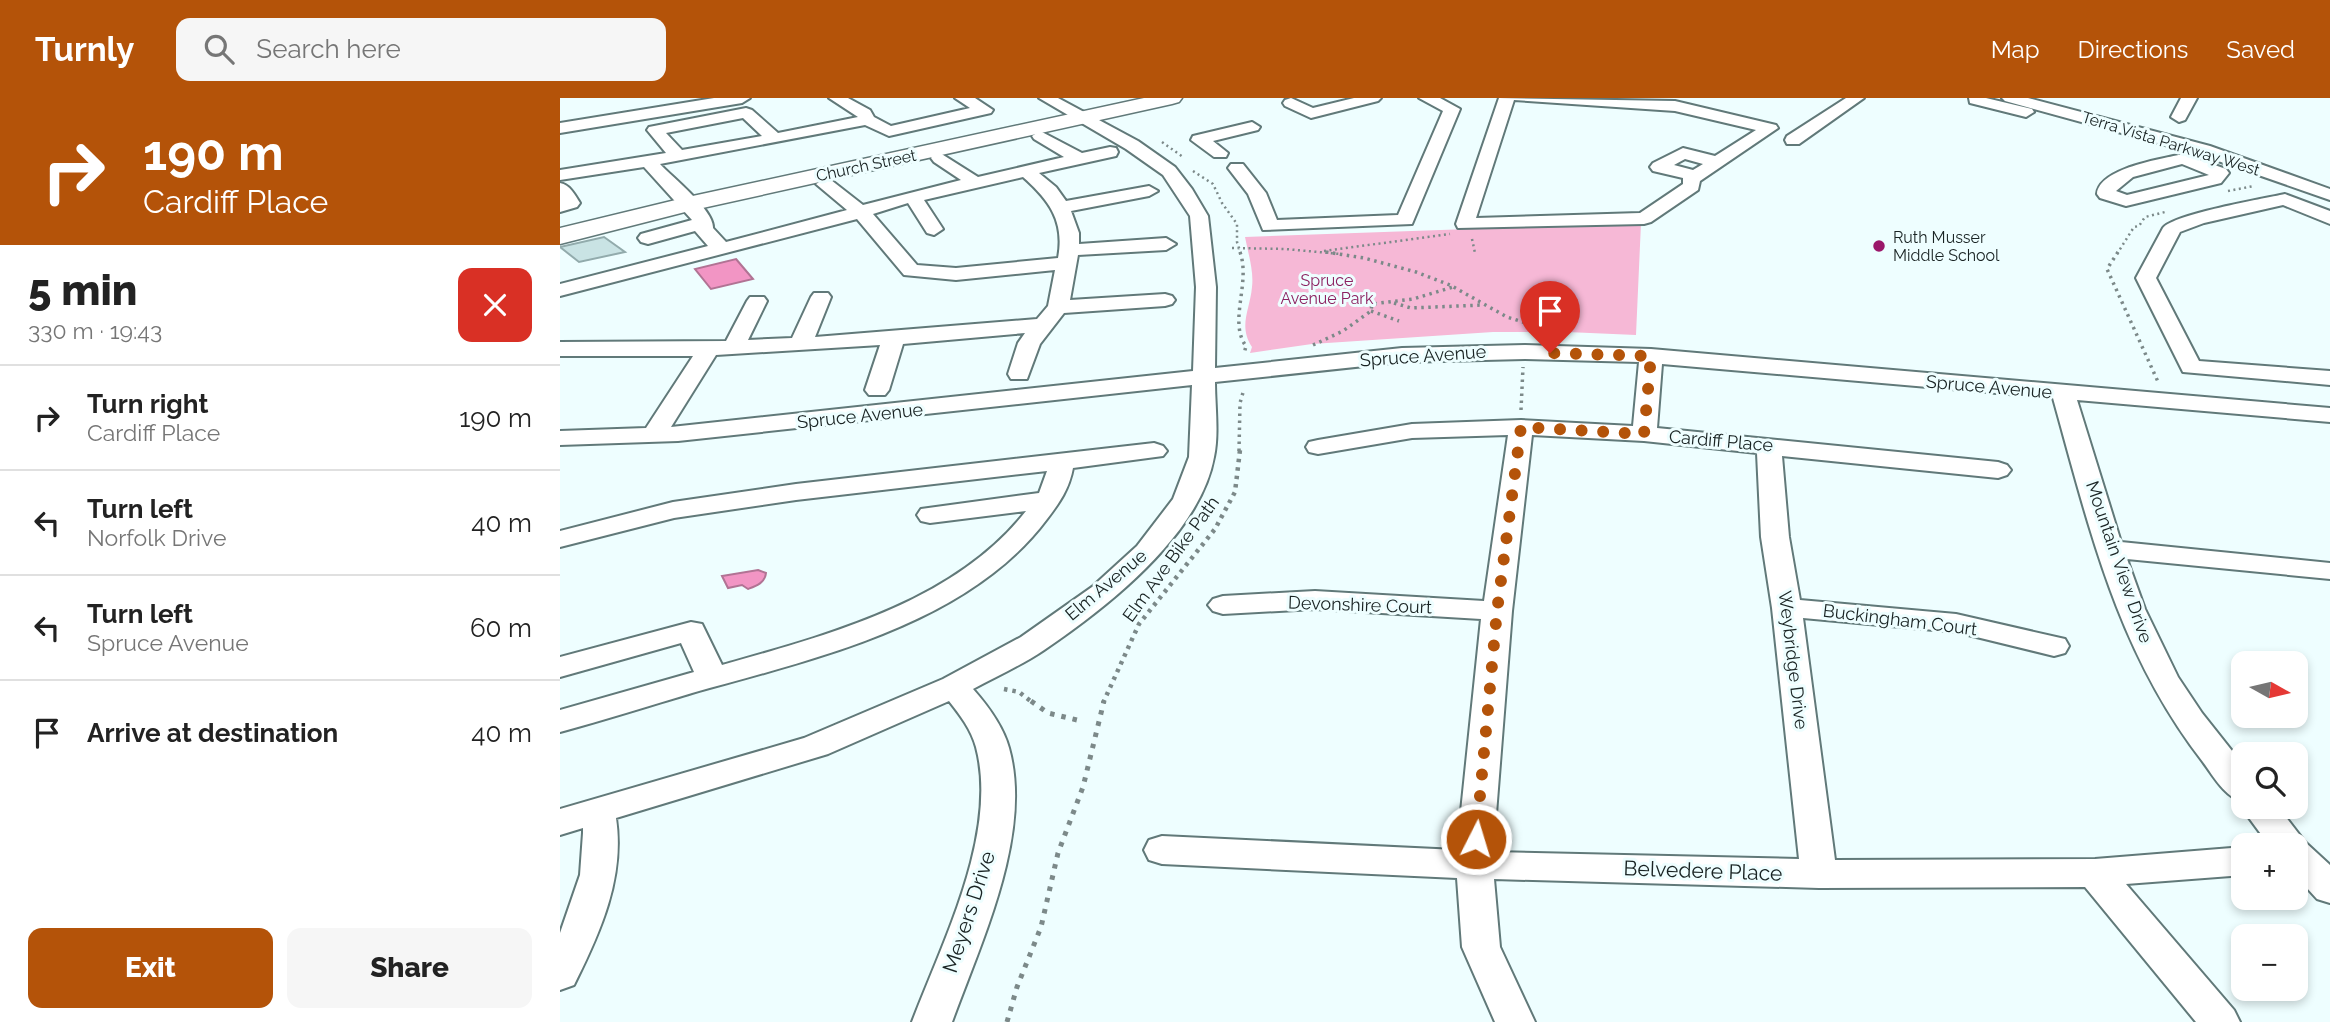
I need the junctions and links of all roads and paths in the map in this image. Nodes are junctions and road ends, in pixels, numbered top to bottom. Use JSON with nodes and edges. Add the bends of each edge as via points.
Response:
{"nodes":[{"id":1,"x":742,"y":98,"type":"edge"},
{"id":2,"x":836,"y":98,"type":"edge"},
{"id":3,"x":963,"y":98,"type":"edge"},
{"id":4,"x":1047,"y":98,"type":"edge"},
{"id":5,"x":1142,"y":98,"type":"edge"},
{"id":6,"x":1172,"y":98,"type":"edge"},
{"id":7,"x":1312,"y":98,"type":"edge"},
{"id":8,"x":1373,"y":98,"type":"edge"},
{"id":9,"x":1427,"y":98,"type":"edge"},
{"id":10,"x":1507,"y":98,"type":"edge"},
{"id":11,"x":1520,"y":98,"type":"edge"},
{"id":12,"x":1856,"y":98,"type":"edge"},
{"id":13,"x":1978,"y":98,"type":"edge"},
{"id":14,"x":2010,"y":98,"type":"edge"},
{"id":15,"x":2035,"y":98,"type":"edge"},
{"id":16,"x":2189,"y":98,"type":"edge"},
{"id":17,"x":709,"y":101,"type":"edge"},
{"id":18,"x":1684,"y":102,"type":"edge"},
{"id":19,"x":1733,"y":104,"type":"dead end"},
{"id":20,"x":1076,"y":115,"type":"junction"},
{"id":21,"x":1712,"y":115,"type":"junction"},
{"id":22,"x":2179,"y":117,"type":"dead end"},
{"id":23,"x":2090,"y":118,"type":"junction"},
{"id":24,"x":867,"y":120,"type":"junction"},
{"id":25,"x":1252,"y":127,"type":"dead end"},
{"id":26,"x":560,"y":128,"type":"edge"},
{"id":27,"x":889,"y":131,"type":"junction"},
{"id":28,"x":1040,"y":136,"type":"dead end"},
{"id":29,"x":774,"y":138,"type":"junction"},
{"id":30,"x":862,"y":139,"type":"dead end"},
{"id":31,"x":1793,"y":140,"type":"dead end"},
{"id":32,"x":1110,"y":152,"type":"dead end"},
{"id":33,"x":560,"y":153,"type":"edge"},
{"id":34,"x":1220,"y":153,"type":"dead end"},
{"id":35,"x":678,"y":157,"type":"junction"},
{"id":36,"x":940,"y":158,"type":"dead end"},
{"id":37,"x":1079,"y":159,"type":"junction"},
{"id":38,"x":1717,"y":162,"type":"junction"},
{"id":39,"x":641,"y":163,"type":"junction"},
{"id":40,"x":2249,"y":166,"type":"junction"},
{"id":41,"x":1237,"y":167,"type":"dead end"},
{"id":42,"x":1026,"y":171,"type":"junction"},
{"id":43,"x":1195,"y":172,"type":"dead end"},
{"id":44,"x":2220,"y":173,"type":"junction"},
{"id":45,"x":568,"y":174,"type":"edge"},
{"id":46,"x":1695,"y":176,"type":"junction"},
{"id":47,"x":976,"y":183,"type":"junction"},
{"id":48,"x":825,"y":184,"type":"dead end"},
{"id":49,"x":2330,"y":185,"type":"edge"},
{"id":50,"x":560,"y":188,"type":"edge"},
{"id":51,"x":1149,"y":191,"type":"dead end"},
{"id":52,"x":2330,"y":195,"type":"edge"},
{"id":53,"x":913,"y":197,"type":"junction"},
{"id":54,"x":560,"y":206,"type":"edge"},
{"id":55,"x":676,"y":207,"type":"junction"},
{"id":56,"x":1061,"y":207,"type":"junction"},
{"id":57,"x":861,"y":212,"type":"junction"},
{"id":58,"x":2330,"y":218,"type":"edge"},
{"id":59,"x":560,"y":226,"type":"edge"},
{"id":60,"x":934,"y":229,"type":"dead end"},
{"id":61,"x":560,"y":236,"type":"edge"},
{"id":62,"x":649,"y":239,"type":"dead end"},
{"id":63,"x":1472,"y":239,"type":"dead end"},
{"id":64,"x":1166,"y":244,"type":"dead end"},
{"id":65,"x":722,"y":248,"type":"junction"},
{"id":66,"x":1232,"y":248,"type":"dead end"},
{"id":67,"x":1240,"y":248,"type":"junction"},
{"id":68,"x":1475,"y":253,"type":"dead end"},
{"id":69,"x":1068,"y":257,"type":"junction"},
{"id":70,"x":563,"y":286,"type":"edge"},
{"id":71,"x":1453,"y":287,"type":"junction"},
{"id":72,"x":821,"y":297,"type":"dead end"},
{"id":73,"x":1165,"y":300,"type":"dead end"},
{"id":74,"x":757,"y":302,"type":"dead end"},
{"id":75,"x":1393,"y":302,"type":"junction"},
{"id":76,"x":1486,"y":305,"type":"junction"},
{"id":77,"x":1058,"y":307,"type":"junction"},
{"id":78,"x":1371,"y":311,"type":"junction"},
{"id":79,"x":1399,"y":321,"type":"dead end"},
{"id":80,"x":1044,"y":325,"type":"junction"},
{"id":81,"x":1562,"y":334,"type":"dead end"},
{"id":82,"x":894,"y":337,"type":"junction"},
{"id":83,"x":801,"y":343,"type":"junction"},
{"id":84,"x":1309,"y":347,"type":"dead end"},
{"id":85,"x":723,"y":348,"type":"junction"},
{"id":86,"x":560,"y":349,"type":"edge"},
{"id":87,"x":1525,"y":352,"type":"junction"},
{"id":88,"x":1651,"y":356,"type":"junction"},
{"id":89,"x":1241,"y":357,"type":"dead end"},
{"id":90,"x":1019,"y":374,"type":"dead end"},
{"id":91,"x":1206,"y":376,"type":"junction"},
{"id":92,"x":2327,"y":382,"type":"edge"},
{"id":93,"x":1244,"y":386,"type":"dead end"},
{"id":94,"x":877,"y":390,"type":"dead end"},
{"id":95,"x":2063,"y":393,"type":"junction"},
{"id":96,"x":2330,"y":415,"type":"edge"},
{"id":97,"x":1521,"y":421,"type":"junction"},
{"id":98,"x":678,"y":434,"type":"junction"},
{"id":99,"x":1644,"y":434,"type":"junction"},
{"id":100,"x":653,"y":436,"type":"junction"},
{"id":101,"x":560,"y":438,"type":"edge"},
{"id":102,"x":1769,"y":446,"type":"junction"},
{"id":103,"x":1318,"y":447,"type":"dead end"},
{"id":104,"x":1154,"y":451,"type":"dead end"},
{"id":105,"x":1062,"y":462,"type":"junction"},
{"id":106,"x":1998,"y":470,"type":"dead end"},
{"id":107,"x":1047,"y":500,"type":"junction"},
{"id":108,"x":930,"y":515,"type":"dead end"},
{"id":109,"x":560,"y":540,"type":"edge"},
{"id":110,"x":2111,"y":549,"type":"junction"},
{"id":111,"x":2330,"y":571,"type":"edge"},
{"id":112,"x":1223,"y":606,"type":"dead end"},
{"id":113,"x":1787,"y":608,"type":"junction"},
{"id":114,"x":1497,"y":611,"type":"junction"},
{"id":115,"x":2054,"y":646,"type":"dead end"},
{"id":116,"x":560,"y":667,"type":"edge"},
{"id":117,"x":712,"y":677,"type":"junction"},
{"id":118,"x":954,"y":687,"type":"junction"},
{"id":119,"x":1004,"y":689,"type":"dead end"},
{"id":120,"x":1077,"y":720,"type":"dead end"},
{"id":121,"x":560,"y":721,"type":"edge"},
{"id":122,"x":2231,"y":775,"type":"edge"},
{"id":123,"x":598,"y":811,"type":"junction"},
{"id":124,"x":2268,"y":819,"type":"edge"},
{"id":125,"x":560,"y":822,"type":"edge"},
{"id":126,"x":2279,"y":833,"type":"edge"},
{"id":127,"x":1162,"y":850,"type":"dead end"},
{"id":128,"x":2231,"y":863,"type":"edge"},
{"id":129,"x":1474,"y":864,"type":"junction"},
{"id":130,"x":2308,"y":866,"type":"edge"},
{"id":131,"x":2095,"y":873,"type":"junction"},
{"id":132,"x":1819,"y":874,"type":"junction"},
{"id":133,"x":2330,"y":889,"type":"edge"},
{"id":134,"x":560,"y":974,"type":"edge"},
{"id":135,"x":932,"y":1022,"type":"edge"},
{"id":136,"x":1007,"y":1022,"type":"edge"},
{"id":137,"x":1515,"y":1022,"type":"edge"},
{"id":138,"x":2220,"y":1022,"type":"edge"}],
"edges":[{"from":1,"to":17,"type":"street"},
{"from":2,"to":24,"type":"street","via":[[864,113]]},
{"from":3,"to":27,"type":"street","via":[[985,110]]},
{"from":4,"to":20,"type":"street","name":"Elm Avenue"},
{"from":5,"to":20,"type":"main road","name":"Church Street"},
{"from":6,"to":20,"type":"main road","name":"Church Street"},
{"from":7,"to":8,"type":"street","via":[[1291,103],[1311,113]]},
{"from":9,"to":41,"type":"street","via":[[1452,109],[1405,220],[1270,226],[1257,193]]},
{"from":10,"to":46,"type":"street","via":[[1465,224],[1644,218],[1692,186]]},
{"from":11,"to":18,"type":"street"},
{"from":12,"to":31,"type":"street"},
{"from":13,"to":23,"type":"street","via":[[1975,100],[2071,123]]},
{"from":14,"to":23,"type":"street","name":"Terra Vista Parkway West"},
{"from":15,"to":49,"type":"street","name":"Terra Vista Parkway West","via":[[2173,134]]},
{"from":16,"to":22,"type":"street"},
{"from":17,"to":26,"type":"street"},
{"from":18,"to":21,"type":"street"},
{"from":19,"to":21,"type":"street"},
{"from":20,"to":55,"type":"main road","name":"Church Street"},
{"from":20,"to":91,"type":"street","name":"Elm Avenue","via":[[1168,171],[1199,216],[1206,287]]},
{"from":21,"to":38,"type":"street","via":[[1770,128]]},
{"from":23,"to":40,"type":"street","name":"Terra Vista Parkway West"},
{"from":24,"to":27,"type":"street"},
{"from":24,"to":29,"type":"street"},
{"from":25,"to":34,"type":"street","via":[[1199,140]]},
{"from":27,"to":30,"type":"street"},
{"from":28,"to":37,"type":"street"},
{"from":29,"to":35,"type":"street"},
{"from":29,"to":35,"type":"street","via":[[746,113],[655,130]]},
{"from":32,"to":37,"type":"street"},
{"from":33,"to":45,"type":"street"},
{"from":35,"to":39,"type":"street"},
{"from":36,"to":47,"type":"street"},
{"from":37,"to":42,"type":"street"},
{"from":38,"to":46,"type":"street"},
{"from":38,"to":46,"type":"street","via":[[1683,153],[1659,167]]},
{"from":39,"to":45,"type":"street"},
{"from":39,"to":55,"type":"street"},
{"from":39,"to":55,"type":"street","via":[[636,175]]},
{"from":40,"to":44,"type":"street"},
{"from":40,"to":52,"type":"street","name":"Terra Vista Parkway West"},
{"from":42,"to":47,"type":"street"},
{"from":42,"to":56,"type":"street"},
{"from":43,"to":67,"type":"path","via":[[1219,190],[1225,209],[1237,224]]},
{"from":44,"to":44,"type":"street","via":[[2183,159],[2127,173],[2105,191],[2126,201],[2215,179]]},
{"from":47,"to":53,"type":"street"},
{"from":48,"to":57,"type":"street"},
{"from":50,"to":54,"type":"street","via":[[572,203]]},
{"from":51,"to":56,"type":"street"},
{"from":53,"to":57,"type":"street"},
{"from":53,"to":60,"type":"street"},
{"from":55,"to":59,"type":"main road","name":"Church Street"},
{"from":55,"to":61,"type":"main road","name":"Church Street"},
{"from":55,"to":62,"type":"street"},
{"from":55,"to":65,"type":"street"},
{"from":56,"to":69,"type":"street","via":[[1069,233]]},
{"from":57,"to":65,"type":"street"},
{"from":57,"to":69,"type":"street","via":[[911,271],[956,274]]},
{"from":58,"to":92,"type":"street","via":[[2285,199],[2198,219],[2172,228],[2146,278],[2191,368]]},
{"from":63,"to":68,"type":"path"},
{"from":64,"to":69,"type":"street"},
{"from":65,"to":70,"type":"street"},
{"from":66,"to":67,"type":"path"},
{"from":67,"to":71,"type":"path","via":[[1289,248],[1355,257]]},
{"from":67,"to":89,"type":"path","via":[[1245,278],[1238,330],[1246,346]]},
{"from":69,"to":77,"type":"street"},
{"from":71,"to":75,"type":"path"},
{"from":71,"to":76,"type":"path"},
{"from":72,"to":83,"type":"street"},
{"from":73,"to":77,"type":"street"},
{"from":74,"to":85,"type":"street"},
{"from":75,"to":76,"type":"path","via":[[1411,307]]},
{"from":75,"to":78,"type":"path","via":[[1372,304]]},
{"from":76,"to":81,"type":"path"},
{"from":77,"to":80,"type":"street"},
{"from":78,"to":79,"type":"path"},
{"from":78,"to":84,"type":"path","via":[[1336,336]]},
{"from":80,"to":82,"type":"street"},
{"from":80,"to":90,"type":"street","via":[[1029,343]]},
{"from":82,"to":83,"type":"street"},
{"from":82,"to":94,"type":"street"},
{"from":83,"to":85,"type":"street"},
{"from":85,"to":86,"type":"street"},
{"from":85,"to":98,"type":"street"},
{"from":85,"to":100,"type":"street"},
{"from":87,"to":88,"type":"street","name":"Spruce Avenue"},
{"from":87,"to":91,"type":"street","name":"Spruce Avenue","via":[[1402,355]]},
{"from":87,"to":97,"type":"path"},
{"from":88,"to":95,"type":"street","name":"Spruce Avenue"},
{"from":88,"to":99,"type":"street"},
{"from":91,"to":98,"type":"street","name":"Spruce Avenue"},
{"from":91,"to":118,"type":"street","name":"Elm Avenue","via":[[1202,457],[1186,500],[1147,552],[1102,593],[1032,644]]},
{"from":93,"to":136,"type":"path","name":"Elm Ave Bike Path","via":[[1235,492],[1215,529],[1139,625],[1101,706],[1083,787]]},
{"from":95,"to":96,"type":"street","name":"Spruce Avenue"},
{"from":95,"to":110,"type":"street","name":"Mountain View Drive"},
{"from":97,"to":99,"type":"street","name":"Cardiff Place"},
{"from":97,"to":103,"type":"street","name":"Cardiff Place","via":[[1412,431]]},
{"from":97,"to":114,"type":"street"},
{"from":98,"to":100,"type":"street","name":"Spruce Avenue"},
{"from":99,"to":102,"type":"street","name":"Cardiff Place"},
{"from":100,"to":101,"type":"street","name":"Spruce Avenue"},
{"from":102,"to":106,"type":"street","name":"Cardiff Place"},
{"from":102,"to":113,"type":"street","name":"Weybridge Drive","via":[[1775,537]]},
{"from":104,"to":105,"type":"street"},
{"from":105,"to":107,"type":"street"},
{"from":105,"to":109,"type":"street","via":[[687,508]]},
{"from":107,"to":108,"type":"street"},
{"from":107,"to":117,"type":"street","via":[[1024,531],[984,567],[933,596],[870,629]]},
{"from":110,"to":111,"type":"street"},
{"from":110,"to":122,"type":"street","name":"Mountain View Drive","via":[[2137,624],[2163,677],[2201,739]]},
{"from":112,"to":114,"type":"street","name":"Devonshire Court","via":[[1315,600]]},
{"from":113,"to":115,"type":"street","name":"Buckingham Court","via":[[1956,623]]},
{"from":113,"to":132,"type":"street","name":"Weybridge Drive"},
{"from":114,"to":129,"type":"street"},
{"from":116,"to":117,"type":"street","via":[[691,631]]},
{"from":117,"to":121,"type":"street"},
{"from":118,"to":123,"type":"street","name":"Elm Avenue","via":[[816,746]]},
{"from":118,"to":135,"type":"street","name":"Meyers Drive","via":[[971,707],[993,749],[998,798],[990,857]]},
{"from":119,"to":120,"type":"path","via":[[1027,695],[1052,715]]},
{"from":123,"to":125,"type":"street","name":"Elm Avenue"},
{"from":123,"to":134,"type":"street","via":[[603,836],[600,875],[587,918]]},
{"from":124,"to":126,"type":"street"},
{"from":127,"to":129,"type":"street","name":"Belvedere Place"},
{"from":128,"to":131,"type":"street","name":"Belvedere Place"},
{"from":129,"to":132,"type":"street","name":"Belvedere Place"},
{"from":129,"to":137,"type":"street","via":[[1480,947]]},
{"from":130,"to":133,"type":"street"},
{"from":131,"to":132,"type":"street","name":"Belvedere Place"},
{"from":131,"to":138,"type":"street"}]}
